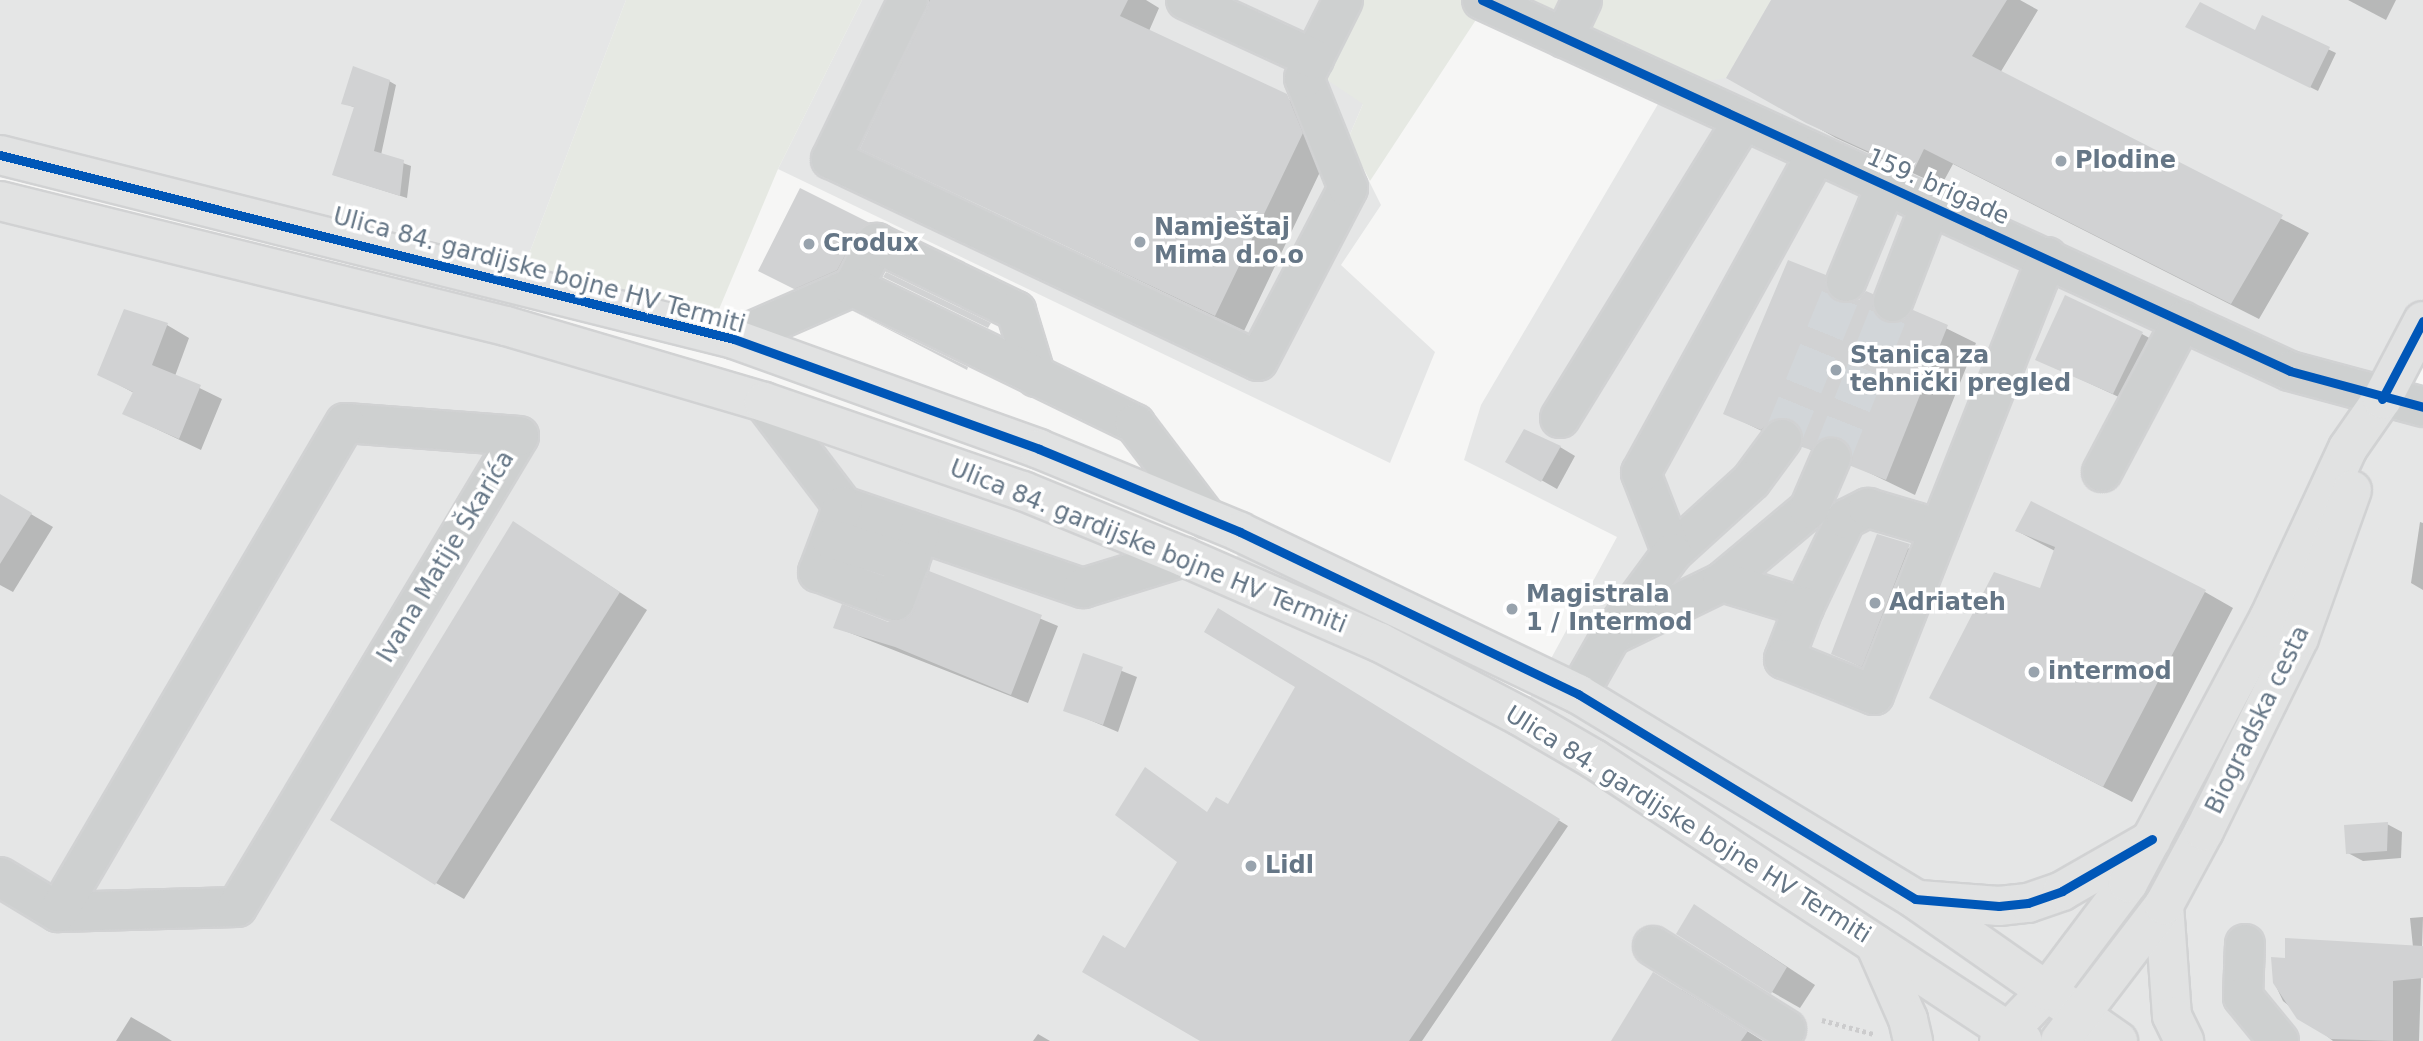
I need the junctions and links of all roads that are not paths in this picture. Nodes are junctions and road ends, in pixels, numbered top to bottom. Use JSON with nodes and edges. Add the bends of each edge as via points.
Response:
{"nodes":[{"id":1,"x":908,"y":0,"type":"edge"},
{"id":2,"x":1185,"y":0,"type":"edge"},
{"id":3,"x":1343,"y":0,"type":"edge"},
{"id":4,"x":1482,"y":0,"type":"edge"},
{"id":5,"x":1582,"y":0,"type":"edge"},
{"id":6,"x":1564,"y":38,"type":"junction"},
{"id":7,"x":1309,"y":68,"type":"junction"},
{"id":8,"x":1743,"y":121,"type":"junction"},
{"id":9,"x":0,"y":155,"type":"edge"},
{"id":10,"x":1816,"y":155,"type":"junction"},
{"id":11,"x":1887,"y":183,"type":"junction"},
{"id":12,"x":0,"y":201,"type":"edge"},
{"id":13,"x":1931,"y":203,"type":"junction"},
{"id":14,"x":2047,"y":257,"type":"junction"},
{"id":15,"x":1846,"y":282,"type":"tunnel mouth"},
{"id":16,"x":1893,"y":302,"type":"tunnel mouth"},
{"id":17,"x":2182,"y":321,"type":"junction"},
{"id":18,"x":2423,"y":321,"type":"edge"},
{"id":19,"x":734,"y":339,"type":"junction"},
{"id":20,"x":2382,"y":398,"type":"junction"},
{"id":21,"x":764,"y":402,"type":"junction"},
{"id":22,"x":2423,"y":407,"type":"edge"},
{"id":23,"x":1560,"y":418,"type":"dead end"},
{"id":24,"x":1783,"y":439,"type":"tunnel mouth"},
{"id":25,"x":1831,"y":458,"type":"tunnel mouth"},
{"id":26,"x":2102,"y":472,"type":"dead end"},
{"id":27,"x":1207,"y":519,"type":"junction"},
{"id":28,"x":837,"y":523,"type":"junction"},
{"id":29,"x":1939,"y":529,"type":"junction"},
{"id":30,"x":915,"y":548,"type":"junction"},
{"id":31,"x":1672,"y":553,"type":"junction"},
{"id":32,"x":1184,"y":557,"type":"junction"},
{"id":33,"x":1722,"y":582,"type":"junction"},
{"id":34,"x":1804,"y":607,"type":"junction"},
{"id":35,"x":1611,"y":636,"type":"junction"},
{"id":36,"x":1578,"y":694,"type":"junction"},
{"id":37,"x":2152,"y":839,"type":"junction"},
{"id":38,"x":0,"y":877,"type":"edge"},
{"id":39,"x":1915,"y":899,"type":"junction"},
{"id":40,"x":2164,"y":905,"type":"junction"},
{"id":41,"x":58,"y":912,"type":"junction"},
{"id":42,"x":1875,"y":944,"type":"junction"},
{"id":43,"x":2245,"y":944,"type":"dead end"},
{"id":44,"x":1653,"y":946,"type":"dead end"},
{"id":45,"x":2047,"y":991,"type":"junction"},
{"id":46,"x":1799,"y":1022,"type":"road end"},
{"id":47,"x":2071,"y":1028,"type":"edge"},
{"id":48,"x":2010,"y":1038,"type":"edge"},
{"id":49,"x":1900,"y":1039,"type":"edge"},
{"id":50,"x":2118,"y":1041,"type":"edge"},
{"id":51,"x":2184,"y":1041,"type":"edge"},
{"id":52,"x":2279,"y":1041,"type":"edge"}],
"edges":[{"from":1,"to":7,"type":"street","via":[[831,159],[1258,361],[1349,188]]},
{"from":2,"to":7,"type":"street"},
{"from":3,"to":7,"type":"street"},
{"from":4,"to":6,"type":"street","name":"159. brigade"},
{"from":5,"to":6,"type":"street"},
{"from":6,"to":8,"type":"street","name":"159. brigade"},
{"from":8,"to":10,"type":"street","name":"159. brigade"},
{"from":8,"to":23,"type":"street"},
{"from":9,"to":19,"type":"main road","name":"Ulica 84. gardijske bojne HV Termiti"},
{"from":10,"to":11,"type":"street","name":"159. brigade"},
{"from":10,"to":31,"type":"street","via":[[1641,474]]},
{"from":11,"to":13,"type":"street","name":"159. brigade"},
{"from":11,"to":15,"type":"street"},
{"from":12,"to":21,"type":"main road","name":"Ulica 84. gardijske bojne HV Termiti","via":[[506,326]]},
{"from":13,"to":14,"type":"street","name":"159. brigade"},
{"from":13,"to":16,"type":"street"},
{"from":14,"to":17,"type":"street","name":"159. brigade"},
{"from":14,"to":29,"type":"street"},
{"from":17,"to":20,"type":"street","name":"159. brigade","via":[[2290,371]]},
{"from":17,"to":26,"type":"street"},
{"from":18,"to":20,"type":"main road","name":"Biogradska cesta"},
{"from":19,"to":27,"type":"main road","name":"Ulica 84. gardijske bojne HV Termiti","via":[[1039,449]]},
{"from":19,"to":27,"type":"street","via":[[858,276],[1031,360],[1135,424]]},
{"from":20,"to":22,"type":"street","name":"159. brigade"},
{"from":20,"to":37,"type":"main road","name":"Biogradska cesta","via":[[2348,448],[2269,618]]},
{"from":20,"to":40,"type":"main road","name":"Biogradska cesta","via":[[2299,638]]},
{"from":21,"to":28,"type":"street"},
{"from":21,"to":32,"type":"main road","name":"Ulica 84. gardijske bojne HV Termiti","via":[[1023,491]]},
{"from":24,"to":31,"type":"street","via":[[1751,481]]},
{"from":25,"to":33,"type":"street","via":[[1810,509]]},
{"from":27,"to":36,"type":"main road","name":"Ulica 84. gardijske bojne HV Termiti"},
{"from":28,"to":30,"type":"street"},
{"from":28,"to":30,"type":"street","via":[[818,572],[895,601]]},
{"from":29,"to":34,"type":"street","via":[[1868,508],[1846,519]]},
{"from":29,"to":34,"type":"street","via":[[1874,695],[1784,659]]},
{"from":30,"to":32,"type":"street","via":[[1083,588]]},
{"from":31,"to":35,"type":"street"},
{"from":32,"to":42,"type":"main road","name":"Ulica 84. gardijske bojne HV Termiti","via":[[1379,642],[1520,716],[1594,759]]},
{"from":33,"to":34,"type":"street"},
{"from":33,"to":35,"type":"street"},
{"from":35,"to":36,"type":"street"},
{"from":36,"to":39,"type":"main road","name":"Ulica 84. gardijske bojne HV Termiti"},
{"from":37,"to":39,"type":"main road","via":[[2062,891],[2028,903],[1986,906]]},
{"from":37,"to":45,"type":"main road","name":"Biogradska cesta","via":[[2129,883]]},
{"from":38,"to":41,"type":"street"},
{"from":39,"to":45,"type":"main road","name":"Ulica 84. gardijske bojne HV Termiti"},
{"from":40,"to":47,"type":"main road","name":"Biogradska cesta"},
{"from":40,"to":51,"type":"main road","via":[[2172,1016]]},
{"from":41,"to":41,"type":"street","name":"Ivana Matije Škarića","via":[[345,424],[519,436],[237,907]]},
{"from":42,"to":48,"type":"main road","name":"Ulica 84. gardijske bojne HV Termiti"},
{"from":42,"to":49,"type":"main road","via":[[1908,1019]]},
{"from":43,"to":52,"type":"street","via":[[2244,997]]},
{"from":44,"to":46,"type":"street"},
{"from":45,"to":47,"type":"main road","name":"Ulica 84. gardijske bojne HV Termiti"},
{"from":45,"to":48,"type":"main road","name":"Biogradska cesta"},
{"from":47,"to":50,"type":"main road","name":"Ulica 84. gardijske bojne HV Termiti"}]}
